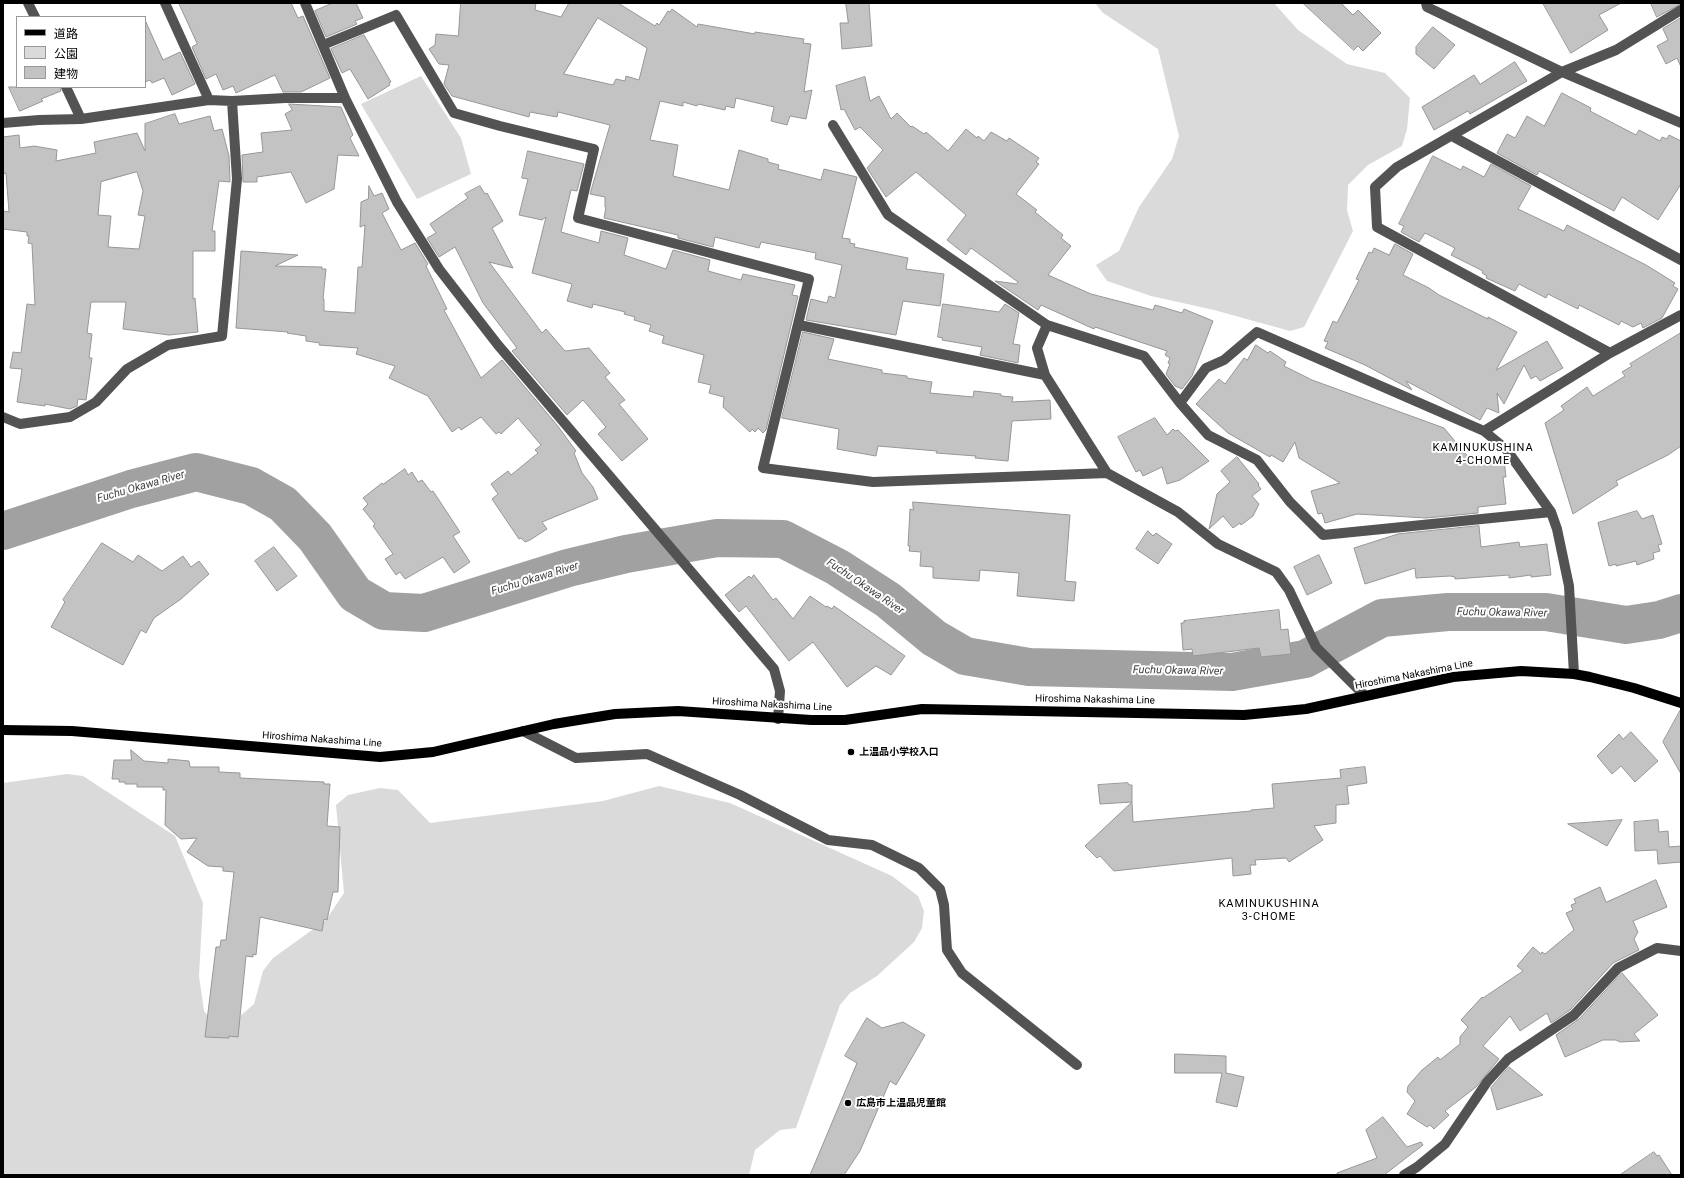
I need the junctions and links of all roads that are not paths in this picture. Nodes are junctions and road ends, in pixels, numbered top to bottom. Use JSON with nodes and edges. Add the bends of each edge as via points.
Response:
{"nodes":[{"id":1,"x":28,"y":3,"type":"edge"},
{"id":2,"x":165,"y":3,"type":"edge"},
{"id":3,"x":305,"y":3,"type":"edge"},
{"id":4,"x":1426,"y":3,"type":"edge"},
{"id":5,"x":1681,"y":10,"type":"edge"},
{"id":6,"x":34,"y":16,"type":"edge"},
{"id":7,"x":323,"y":45,"type":"junction"},
{"id":8,"x":1562,"y":72,"type":"junction"},
{"id":9,"x":66,"y":88,"type":"edge"},
{"id":10,"x":345,"y":98,"type":"junction"},
{"id":11,"x":208,"y":100,"type":"junction"},
{"id":12,"x":232,"y":101,"type":"junction"},
{"id":13,"x":81,"y":120,"type":"junction"},
{"id":14,"x":3,"y":123,"type":"edge"},
{"id":15,"x":1681,"y":123,"type":"edge"},
{"id":16,"x":834,"y":124,"type":"dead end"},
{"id":17,"x":1452,"y":136,"type":"junction"},
{"id":18,"x":1681,"y":260,"type":"edge"},
{"id":19,"x":1681,"y":315,"type":"edge"},
{"id":20,"x":799,"y":325,"type":"junction"},
{"id":21,"x":1046,"y":325,"type":"junction"},
{"id":22,"x":1610,"y":353,"type":"junction"},
{"id":23,"x":1045,"y":376,"type":"junction"},
{"id":24,"x":1180,"y":403,"type":"junction"},
{"id":25,"x":3,"y":417,"type":"edge"},
{"id":26,"x":1484,"y":431,"type":"junction"},
{"id":27,"x":1107,"y":473,"type":"junction"},
{"id":28,"x":1551,"y":512,"type":"junction"},
{"id":29,"x":1574,"y":674,"type":"junction"},
{"id":30,"x":1365,"y":696,"type":"junction"},
{"id":31,"x":1681,"y":703,"type":"edge"},
{"id":32,"x":778,"y":719,"type":"junction"},
{"id":33,"x":3,"y":730,"type":"edge"},
{"id":34,"x":523,"y":732,"type":"junction"},
{"id":35,"x":1681,"y":951,"type":"edge"},
{"id":36,"x":1077,"y":1065,"type":"dead end"},
{"id":37,"x":1404,"y":1175,"type":"edge"}],
"edges":[{"from":1,"to":6,"type":"street"},
{"from":2,"to":11,"type":"street"},
{"from":3,"to":7,"type":"street"},
{"from":4,"to":8,"type":"street","via":[[1428,7]]},
{"from":5,"to":8,"type":"street","via":[[1616,50]]},
{"from":7,"to":10,"type":"street"},
{"from":7,"to":20,"type":"street","via":[[396,15],[454,113],[594,148],[578,218],[809,278]]},
{"from":8,"to":15,"type":"street"},
{"from":8,"to":17,"type":"street"},
{"from":9,"to":13,"type":"street"},
{"from":10,"to":12,"type":"street"},
{"from":10,"to":32,"type":"street","via":[[397,202],[439,269],[498,345],[774,669],[780,691]]},
{"from":11,"to":12,"type":"street"},
{"from":11,"to":13,"type":"street"},
{"from":12,"to":25,"type":"street","via":[[237,179],[222,336],[168,345],[127,369],[96,402],[70,417],[20,424]]},
{"from":13,"to":14,"type":"street"},
{"from":16,"to":21,"type":"street","via":[[888,215]]},
{"from":17,"to":18,"type":"street"},
{"from":17,"to":22,"type":"street","via":[[1397,167],[1375,187],[1377,227]]},
{"from":19,"to":22,"type":"street"},
{"from":20,"to":23,"type":"street"},
{"from":20,"to":27,"type":"street","via":[[763,468],[873,482]]},
{"from":21,"to":23,"type":"street","via":[[1037,348]]},
{"from":21,"to":24,"type":"street","via":[[1144,356]]},
{"from":22,"to":26,"type":"street"},
{"from":23,"to":27,"type":"street"},
{"from":24,"to":26,"type":"street","via":[[1206,368],[1224,360],[1256,332]]},
{"from":24,"to":28,"type":"street","via":[[1208,435],[1257,460],[1290,502],[1323,535]]},
{"from":26,"to":28,"type":"street","via":[[1506,448]]},
{"from":27,"to":30,"type":"street","via":[[1178,512],[1218,544],[1276,572],[1289,590],[1316,647]]},
{"from":28,"to":29,"type":"street","via":[[1569,586]]},
{"from":29,"to":30,"type":"main road","name":"Hiroshima Nakashima Line","via":[[1522,671],[1476,674]]},
{"from":29,"to":31,"type":"main road","name":"Hiroshima Nakashima Line","via":[[1612,682]]},
{"from":30,"to":32,"type":"main road","name":"Hiroshima Nakashima Line","via":[[1306,709],[1244,715],[922,709],[845,720]]},
{"from":32,"to":34,"type":"main road","name":"Hiroshima Nakashima Line","via":[[678,711],[647,712],[584,718]]},
{"from":33,"to":34,"type":"main road","name":"Hiroshima Nakashima Line","via":[[72,731],[380,757],[433,752]]},
{"from":34,"to":36,"type":"street","via":[[576,758],[646,754],[740,795],[828,840],[872,845],[919,868],[940,888],[944,905],[947,950],[962,973]]},
{"from":35,"to":37,"type":"street","via":[[1657,948],[1618,968],[1574,1015],[1508,1059],[1487,1082],[1445,1144]]}]}
